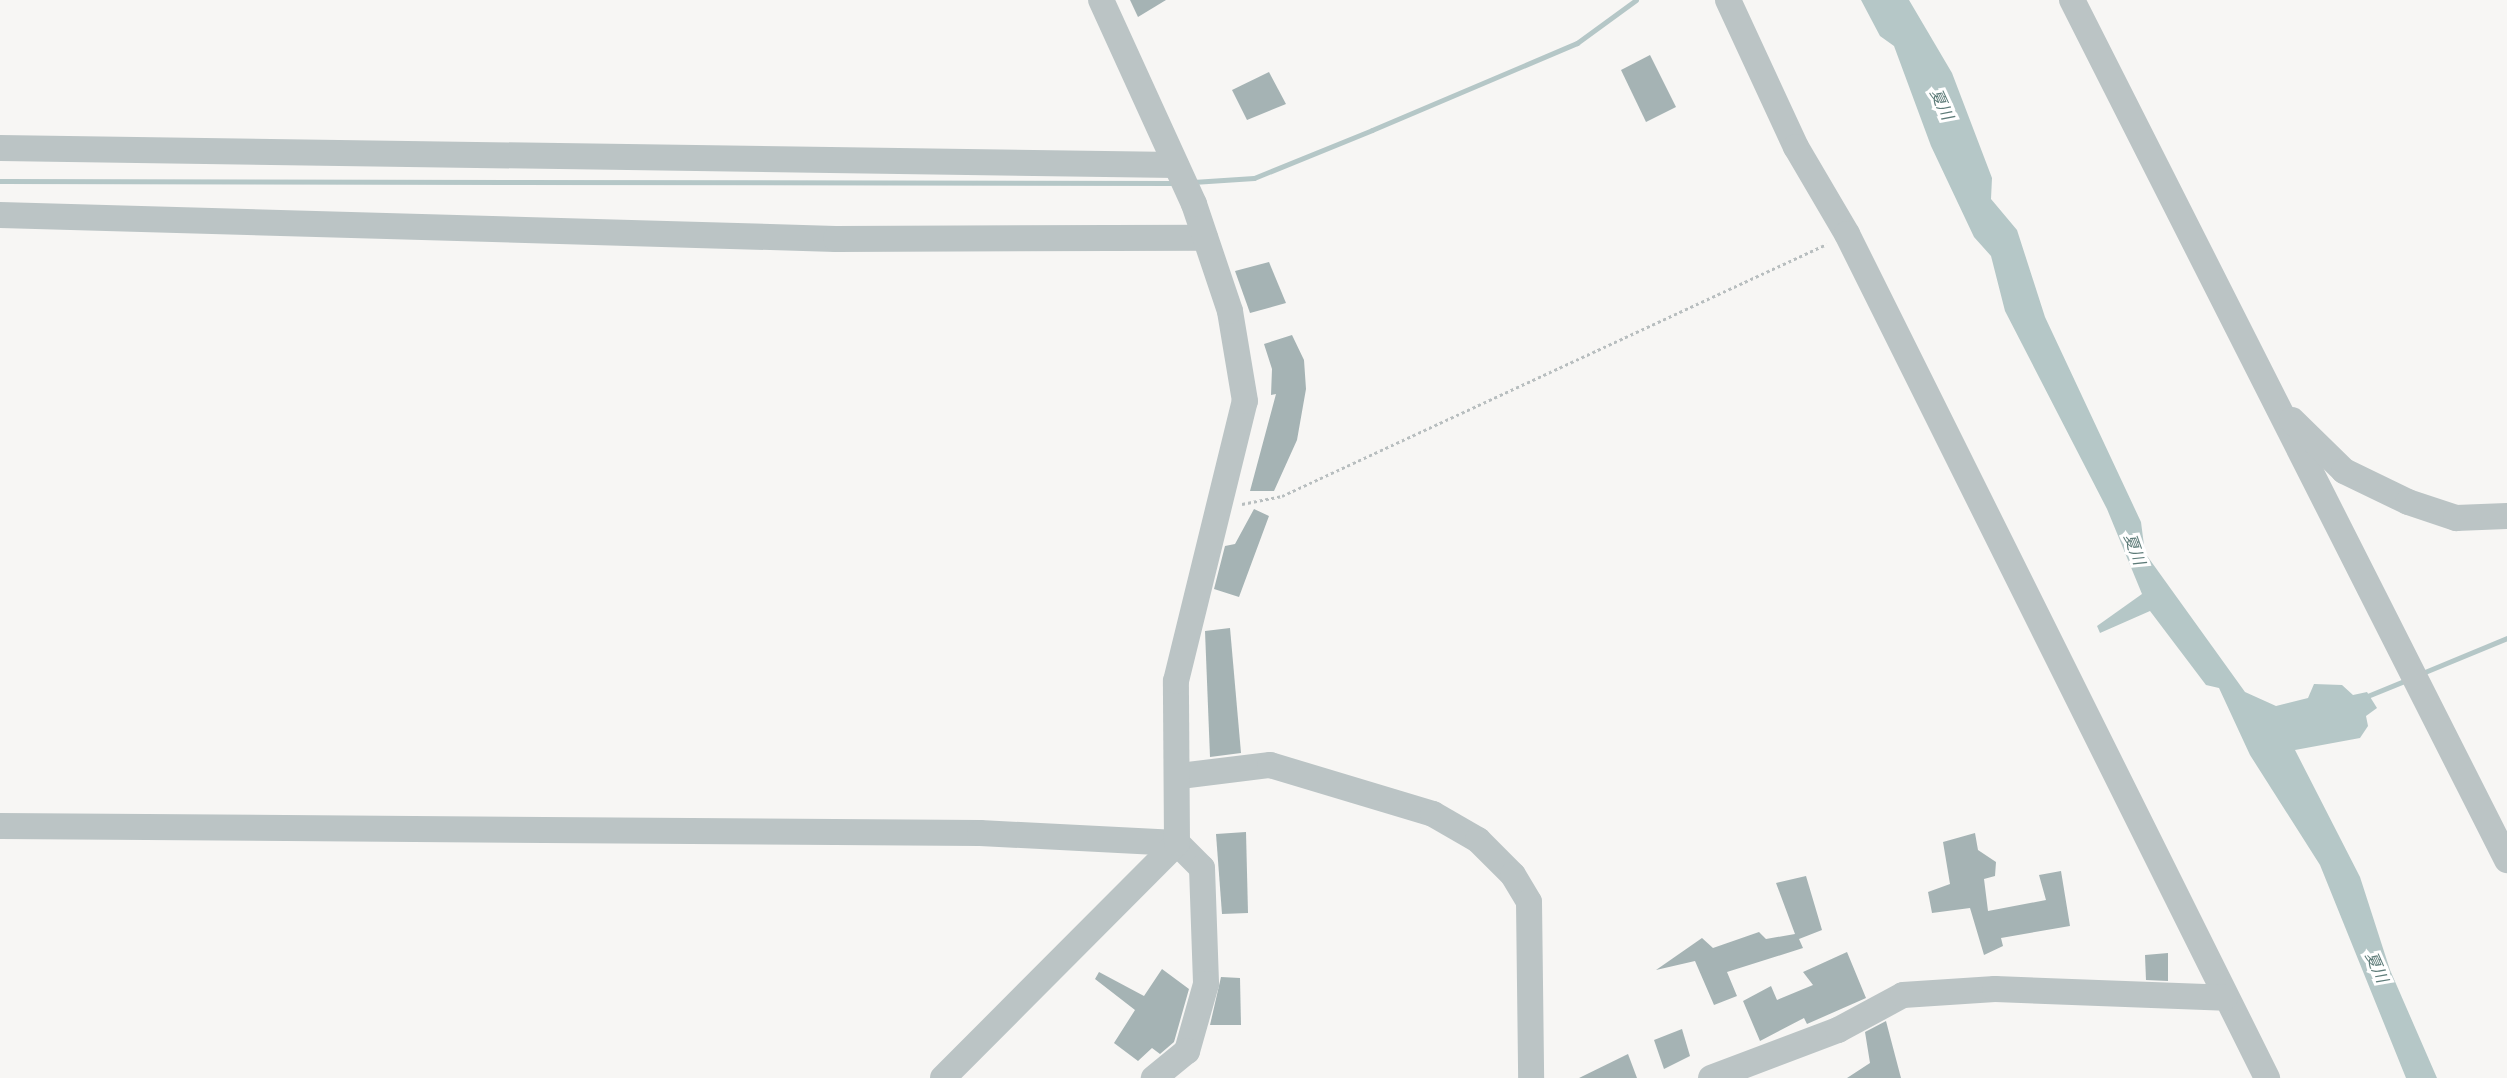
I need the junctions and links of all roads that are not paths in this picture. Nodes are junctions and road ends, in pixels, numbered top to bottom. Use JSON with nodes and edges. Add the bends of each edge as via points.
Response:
{"nodes":[{"id":1,"x":1101,"y":0,"type":"edge"},
{"id":2,"x":1728,"y":0,"type":"edge"},
{"id":3,"x":2072,"y":0,"type":"edge"},
{"id":4,"x":0,"y":148,"type":"edge"},
{"id":5,"x":1178,"y":168,"type":"junction"},
{"id":6,"x":0,"y":215,"type":"edge"},
{"id":7,"x":1204,"y":238,"type":"junction"},
{"id":8,"x":2280,"y":408,"type":"junction"},
{"id":9,"x":2507,"y":516,"type":"edge"},
{"id":10,"x":1180,"y":776,"type":"junction"},
{"id":11,"x":0,"y":826,"type":"edge"},
{"id":12,"x":1178,"y":843,"type":"junction"},
{"id":13,"x":2507,"y":860,"type":"edge"},
{"id":14,"x":2224,"y":998,"type":"junction"},
{"id":15,"x":943,"y":1078,"type":"edge"},
{"id":16,"x":1154,"y":1078,"type":"edge"},
{"id":17,"x":1531,"y":1078,"type":"edge"},
{"id":18,"x":1711,"y":1078,"type":"edge"},
{"id":19,"x":2267,"y":1078,"type":"edge"}],
"edges":[{"from":1,"to":5,"type":"street"},
{"from":2,"to":14,"type":"street","via":[[1796,147],[1847,234]]},
{"from":3,"to":8,"type":"street","via":[[2186,233]]},
{"from":4,"to":5,"type":"street"},
{"from":5,"to":7,"type":"street"},
{"from":6,"to":7,"type":"street","via":[[836,239]]},
{"from":7,"to":10,"type":"street","via":[[1233,320],[1245,401],[1176,681]]},
{"from":8,"to":9,"type":"street","via":[[2344,471],[2365,482],[2456,518]]},
{"from":8,"to":13,"type":"street"},
{"from":10,"to":12,"type":"street"},
{"from":10,"to":17,"type":"street","via":[[1270,765],[1433,814],[1478,840],[1513,875],[1529,902]]},
{"from":11,"to":12,"type":"street","via":[[980,833]]},
{"from":12,"to":15,"type":"street"},
{"from":12,"to":16,"type":"street","via":[[1202,868],[1206,984],[1187,1051]]},
{"from":14,"to":18,"type":"street","via":[[1995,989],[1903,995],[1838,1030]]},
{"from":14,"to":19,"type":"street"}]}
